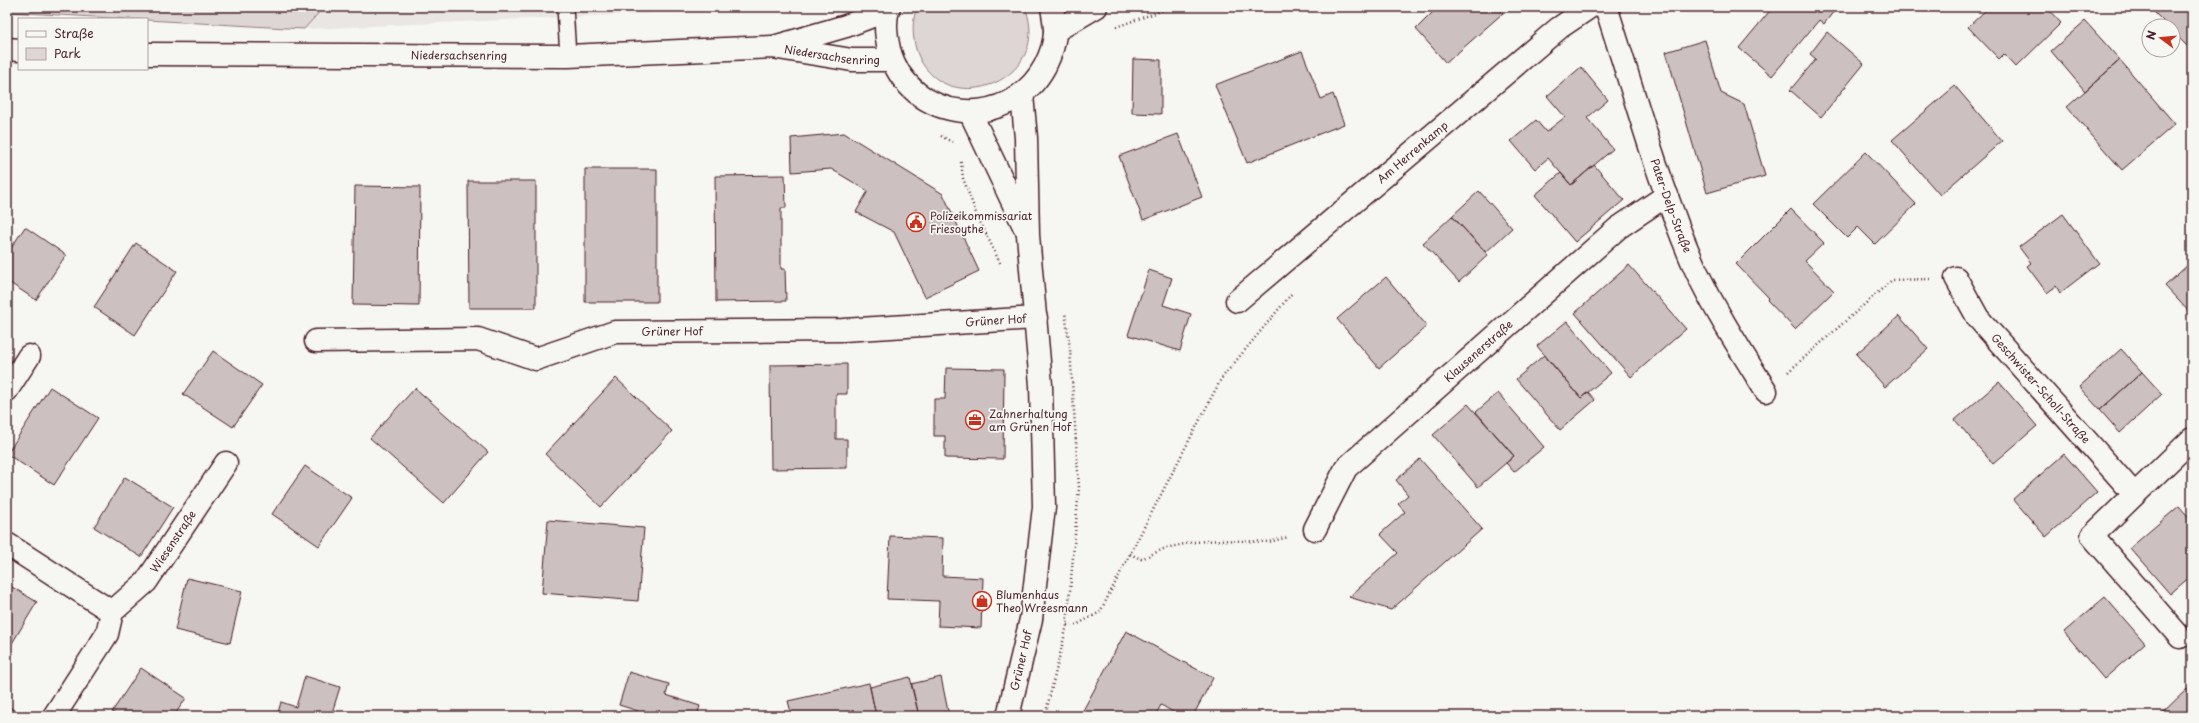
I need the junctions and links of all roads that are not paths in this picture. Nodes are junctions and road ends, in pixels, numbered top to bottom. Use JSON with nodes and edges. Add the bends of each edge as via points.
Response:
{"nodes":[{"id":1,"x":565,"y":7,"type":"edge"},
{"id":2,"x":1052,"y":7,"type":"edge"},
{"id":3,"x":1096,"y":7,"type":"edge"},
{"id":4,"x":1590,"y":7,"type":"edge"},
{"id":5,"x":1606,"y":7,"type":"edge"},
{"id":6,"x":888,"y":9,"type":"edge"},
{"id":7,"x":1055,"y":31,"type":"junction"},
{"id":8,"x":772,"y":47,"type":"junction"},
{"id":9,"x":7,"y":49,"type":"edge"},
{"id":10,"x":18,"y":50,"type":"edge"},
{"id":11,"x":148,"y":54,"type":"edge"},
{"id":12,"x":568,"y":56,"type":"junction"},
{"id":13,"x":892,"y":60,"type":"junction"},
{"id":14,"x":1022,"y":95,"type":"junction"},
{"id":15,"x":970,"y":112,"type":"junction"},
{"id":16,"x":1667,"y":195,"type":"junction"},
{"id":17,"x":1028,"y":235,"type":"junction"},
{"id":18,"x":1956,"y":278,"type":"road end"},
{"id":19,"x":1237,"y":301,"type":"dead end"},
{"id":20,"x":1036,"y":318,"type":"junction"},
{"id":21,"x":316,"y":341,"type":"dead end"},
{"id":22,"x":29,"y":356,"type":"dead end"},
{"id":23,"x":7,"y":390,"type":"edge"},
{"id":24,"x":1766,"y":391,"type":"road end"},
{"id":25,"x":2192,"y":439,"type":"edge"},
{"id":26,"x":226,"y":463,"type":"dead end"},
{"id":27,"x":2134,"y":494,"type":"junction"},
{"id":28,"x":1314,"y":529,"type":"road end"},
{"id":29,"x":7,"y":544,"type":"edge"},
{"id":30,"x":112,"y":612,"type":"junction"},
{"id":31,"x":2180,"y":637,"type":"dead end"},
{"id":32,"x":54,"y":716,"type":"edge"},
{"id":33,"x":1008,"y":716,"type":"edge"}],
"edges":[{"from":1,"to":12,"type":"lane"},
{"from":2,"to":7,"type":"street"},
{"from":3,"to":7,"type":"street"},
{"from":4,"to":19,"type":"street","name":"Am Herrenkamp","via":[[1559,28]]},
{"from":5,"to":16,"type":"street","name":"Pater-Delp-Straße"},
{"from":6,"to":8,"type":"street","name":"Niedersachsenring","via":[[846,26]]},
{"from":6,"to":13,"type":"street","via":[[886,36]]},
{"from":7,"to":14,"type":"street","via":[[1050,56],[1039,78]]},
{"from":8,"to":12,"type":"street","name":"Niedersachsenring"},
{"from":8,"to":13,"type":"street","name":"Niedersachsenring","via":[[852,60]]},
{"from":9,"to":10,"type":"street"},
{"from":11,"to":12,"type":"street","name":"Niedersachsenring"},
{"from":13,"to":15,"type":"street","via":[[905,81],[923,98],[946,108]]},
{"from":14,"to":15,"type":"street","via":[[997,108]]},
{"from":14,"to":17,"type":"street","name":"Grüner Hof","via":[[1026,138]]},
{"from":15,"to":17,"type":"street","name":"Grüner Hof"},
{"from":16,"to":24,"type":"street","name":"Pater-Delp-Straße","via":[[1704,286]]},
{"from":16,"to":28,"type":"street","name":"Klausenerstraße","via":[[1618,228],[1346,468]]},
{"from":17,"to":20,"type":"street","name":"Grüner Hof"},
{"from":18,"to":27,"type":"street","name":"Geschwister-Scholl-Straße","via":[[1978,318]]},
{"from":20,"to":21,"type":"street","name":"Grüner Hof","via":[[843,330],[615,332],[536,359],[478,339]]},
{"from":20,"to":33,"type":"street","name":"Grüner Hof","via":[[1041,385],[1044,507],[1031,619]]},
{"from":22,"to":23,"type":"street"},
{"from":25,"to":27,"type":"street"},
{"from":26,"to":30,"type":"street","name":"Wiesenstraße","via":[[146,582]]},
{"from":27,"to":31,"type":"street","via":[[2092,536]]},
{"from":29,"to":30,"type":"street"},
{"from":30,"to":32,"type":"street","via":[[107,634]]}]}
